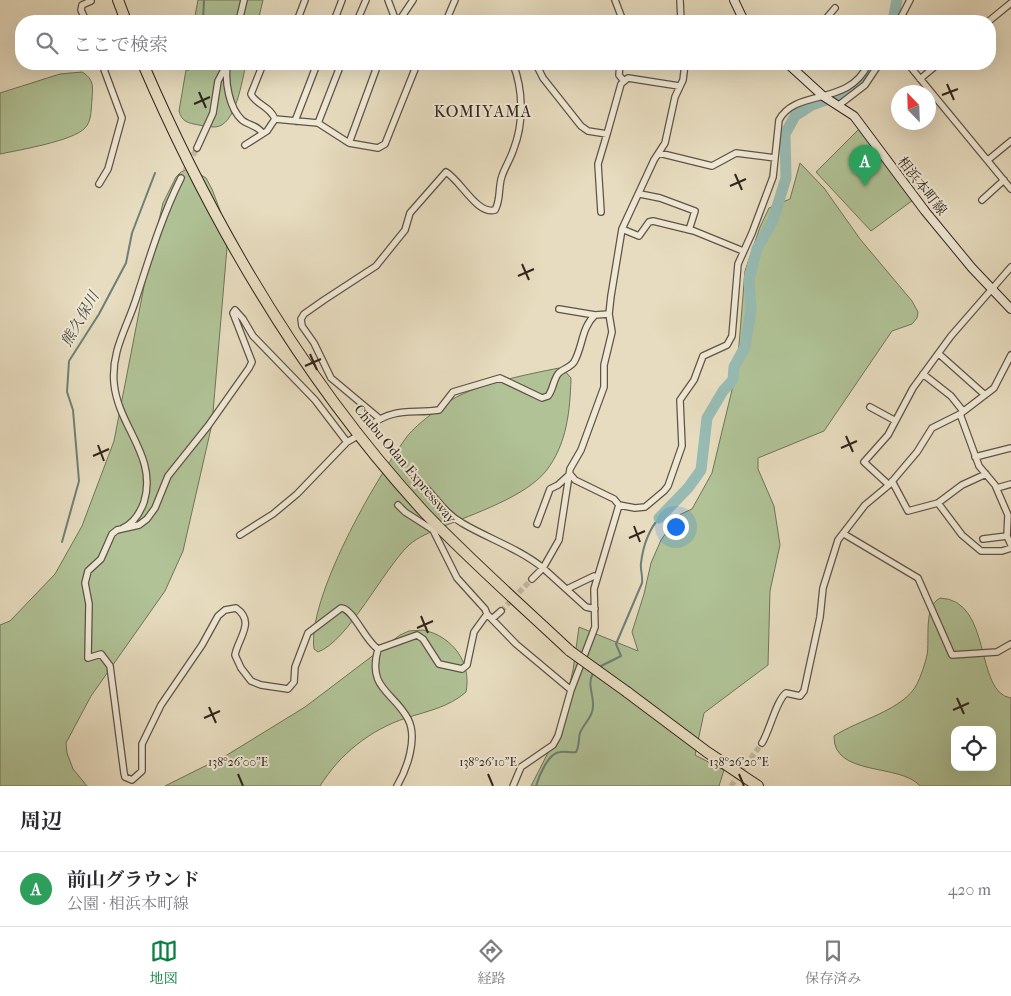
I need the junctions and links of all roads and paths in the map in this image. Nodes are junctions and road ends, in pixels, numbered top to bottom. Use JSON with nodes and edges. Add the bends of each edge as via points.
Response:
{"nodes":[{"id":1,"x":118,"y":0,"type":"edge"},
{"id":2,"x":244,"y":0,"type":"edge"},
{"id":3,"x":305,"y":0,"type":"edge"},
{"id":4,"x":342,"y":0,"type":"edge"},
{"id":5,"x":366,"y":0,"type":"edge"},
{"id":6,"x":388,"y":0,"type":"edge"},
{"id":7,"x":413,"y":0,"type":"edge"},
{"id":8,"x":456,"y":0,"type":"edge"},
{"id":9,"x":615,"y":0,"type":"edge"},
{"id":10,"x":680,"y":0,"type":"edge"},
{"id":11,"x":734,"y":0,"type":"edge"},
{"id":12,"x":910,"y":0,"type":"edge"},
{"id":13,"x":91,"y":1,"type":"dead end"},
{"id":14,"x":1011,"y":3,"type":"edge"},
{"id":15,"x":836,"y":8,"type":"dead end"},
{"id":16,"x":83,"y":15,"type":"edge"},
{"id":17,"x":124,"y":15,"type":"edge"},
{"id":18,"x":240,"y":15,"type":"edge"},
{"id":19,"x":299,"y":15,"type":"edge"},
{"id":20,"x":336,"y":15,"type":"edge"},
{"id":21,"x":360,"y":15,"type":"edge"},
{"id":22,"x":395,"y":15,"type":"edge"},
{"id":23,"x":402,"y":15,"type":"edge"},
{"id":24,"x":449,"y":15,"type":"edge"},
{"id":25,"x":621,"y":15,"type":"edge"},
{"id":26,"x":681,"y":15,"type":"edge"},
{"id":27,"x":741,"y":15,"type":"edge"},
{"id":28,"x":830,"y":15,"type":"edge"},
{"id":29,"x":902,"y":15,"type":"edge"},
{"id":30,"x":996,"y":15,"type":"edge"},
{"id":31,"x":104,"y":70,"type":"edge"},
{"id":32,"x":146,"y":70,"type":"edge"},
{"id":33,"x":224,"y":70,"type":"edge"},
{"id":34,"x":227,"y":70,"type":"edge"},
{"id":35,"x":261,"y":70,"type":"edge"},
{"id":36,"x":315,"y":70,"type":"edge"},
{"id":37,"x":338,"y":70,"type":"edge"},
{"id":38,"x":376,"y":70,"type":"edge"},
{"id":39,"x":416,"y":70,"type":"edge"},
{"id":40,"x":514,"y":70,"type":"edge"},
{"id":41,"x":539,"y":70,"type":"edge"},
{"id":42,"x":619,"y":70,"type":"edge"},
{"id":43,"x":684,"y":70,"type":"edge"},
{"id":44,"x":796,"y":70,"type":"edge"},
{"id":45,"x":864,"y":70,"type":"edge"},
{"id":46,"x":875,"y":70,"type":"edge"},
{"id":47,"x":913,"y":70,"type":"edge"},
{"id":48,"x":931,"y":70,"type":"edge"},
{"id":49,"x":920,"y":79,"type":"junction"},
{"id":50,"x":623,"y":80,"type":"junction"},
{"id":51,"x":678,"y":86,"type":"junction"},
{"id":52,"x":830,"y":100,"type":"junction"},
{"id":53,"x":275,"y":119,"type":"junction"},
{"id":54,"x":295,"y":121,"type":"junction"},
{"id":55,"x":318,"y":123,"type":"junction"},
{"id":56,"x":262,"y":133,"type":"junction"},
{"id":57,"x":607,"y":134,"type":"junction"},
{"id":58,"x":1011,"y":141,"type":"edge"},
{"id":59,"x":349,"y":143,"type":"junction"},
{"id":60,"x":246,"y":145,"type":"dead end"},
{"id":61,"x":197,"y":148,"type":"tunnel mouth"},
{"id":62,"x":659,"y":153,"type":"junction"},
{"id":63,"x":775,"y":158,"type":"junction"},
{"id":64,"x":988,"y":160,"type":"junction"},
{"id":65,"x":181,"y":178,"type":"tunnel mouth"},
{"id":66,"x":1004,"y":180,"type":"junction"},
{"id":67,"x":99,"y":184,"type":"dead end"},
{"id":68,"x":1011,"y":189,"type":"edge"},
{"id":69,"x":640,"y":194,"type":"junction"},
{"id":70,"x":982,"y":200,"type":"dead end"},
{"id":71,"x":600,"y":212,"type":"dead end"},
{"id":72,"x":622,"y":228,"type":"junction"},
{"id":73,"x":689,"y":230,"type":"junction"},
{"id":74,"x":743,"y":251,"type":"junction"},
{"id":75,"x":1011,"y":267,"type":"edge"},
{"id":76,"x":992,"y":289,"type":"junction"},
{"id":77,"x":559,"y":309,"type":"dead end"},
{"id":78,"x":1011,"y":309,"type":"edge"},
{"id":79,"x":609,"y":314,"type":"junction"},
{"id":80,"x":595,"y":315,"type":"junction"},
{"id":81,"x":939,"y":354,"type":"junction"},
{"id":82,"x":1011,"y":355,"type":"edge"},
{"id":83,"x":923,"y":374,"type":"junction"},
{"id":84,"x":986,"y":396,"type":"junction"},
{"id":85,"x":870,"y":407,"type":"dead end"},
{"id":86,"x":962,"y":413,"type":"junction"},
{"id":87,"x":380,"y":418,"type":"junction"},
{"id":88,"x":894,"y":420,"type":"junction"},
{"id":89,"x":370,"y":426,"type":"dead end"},
{"id":90,"x":354,"y":438,"type":"dead end"},
{"id":91,"x":347,"y":442,"type":"junction"},
{"id":92,"x":1011,"y":448,"type":"edge"},
{"id":93,"x":975,"y":457,"type":"junction"},
{"id":94,"x":570,"y":474,"type":"junction"},
{"id":95,"x":986,"y":474,"type":"junction"},
{"id":96,"x":890,"y":483,"type":"junction"},
{"id":97,"x":1011,"y":484,"type":"edge"},
{"id":98,"x":426,"y":488,"type":"dead end"},
{"id":99,"x":997,"y":488,"type":"junction"},
{"id":100,"x":938,"y":503,"type":"junction"},
{"id":101,"x":398,"y":505,"type":"dead end"},
{"id":102,"x":619,"y":505,"type":"junction"},
{"id":103,"x":537,"y":524,"type":"dead end"},
{"id":104,"x":117,"y":530,"type":"junction"},
{"id":105,"x":844,"y":534,"type":"junction"},
{"id":106,"x":240,"y":535,"type":"dead end"},
{"id":107,"x":1007,"y":536,"type":"junction"},
{"id":108,"x":983,"y":539,"type":"dead end"},
{"id":109,"x":1011,"y":547,"type":"edge"},
{"id":110,"x":543,"y":568,"type":"junction"},
{"id":111,"x":597,"y":577,"type":"junction"},
{"id":112,"x":532,"y":579,"type":"tunnel mouth"},
{"id":113,"x":567,"y":589,"type":"junction"},
{"id":114,"x":594,"y":609,"type":"junction"},
{"id":115,"x":501,"y":611,"type":"tunnel mouth"},
{"id":116,"x":489,"y":617,"type":"junction"},
{"id":117,"x":1011,"y":644,"type":"edge"},
{"id":118,"x":378,"y":649,"type":"junction"},
{"id":119,"x":571,"y":690,"type":"junction"},
{"id":120,"x":762,"y":743,"type":"tunnel mouth"},
{"id":121,"x":397,"y":786,"type":"edge"},
{"id":122,"x":513,"y":786,"type":"edge"},
{"id":123,"x":758,"y":786,"type":"edge"}],
"edges":[{"from":1,"to":17,"type":"highway"},
{"from":2,"to":18,"type":"street"},
{"from":3,"to":19,"type":"street"},
{"from":4,"to":20,"type":"street"},
{"from":5,"to":21,"type":"street"},
{"from":6,"to":22,"type":"street"},
{"from":7,"to":23,"type":"street"},
{"from":8,"to":24,"type":"street"},
{"from":9,"to":25,"type":"street"},
{"from":10,"to":26,"type":"street"},
{"from":11,"to":27,"type":"main road"},
{"from":12,"to":29,"type":"street"},
{"from":13,"to":16,"type":"street","via":[[82,5]]},
{"from":14,"to":30,"type":"street"},
{"from":15,"to":28,"type":"street"},
{"from":31,"to":67,"type":"street","via":[[122,118],[108,169]]},
{"from":32,"to":123,"type":"highway","name":"Chubu Odan Expressway","bridge":true,"via":[[186,158],[279,323],[362,438],[424,511],[491,579],[570,651]]},
{"from":33,"to":61,"type":"street","via":[[218,82],[214,113]]},
{"from":34,"to":56,"type":"street","via":[[227,85],[235,110]]},
{"from":35,"to":53,"type":"street","via":[[251,94],[267,106]]},
{"from":36,"to":54,"type":"street"},
{"from":37,"to":55,"type":"street"},
{"from":38,"to":59,"type":"street"},
{"from":39,"to":59,"type":"street","via":[[385,144],[375,149]]},
{"from":40,"to":87,"type":"street","via":[[521,104],[519,130],[501,180],[496,208],[484,210],[446,172],[410,213],[405,230],[376,266],[301,319],[331,378]]},
{"from":41,"to":57,"type":"street","via":[[585,130]]},
{"from":42,"to":50,"type":"street"},
{"from":43,"to":51,"type":"street"},
{"from":44,"to":52,"type":"main road","name":"相浜本町線"},
{"from":45,"to":52,"type":"street","via":[[852,86]]},
{"from":46,"to":52,"type":"street","via":[[865,85]]},
{"from":47,"to":49,"type":"street"},
{"from":48,"to":49,"type":"street"},
{"from":49,"to":64,"type":"street"},
{"from":50,"to":51,"type":"street","via":[[628,78]]},
{"from":50,"to":57,"type":"street"},
{"from":51,"to":62,"type":"street","via":[[665,143]]},
{"from":52,"to":63,"type":"street","via":[[793,106],[783,114],[777,127]]},
{"from":52,"to":76,"type":"main road","name":"相浜本町線","via":[[854,116],[906,187]]},
{"from":53,"to":54,"type":"street"},
{"from":53,"to":56,"type":"street"},
{"from":54,"to":55,"type":"street"},
{"from":55,"to":59,"type":"street"},
{"from":56,"to":60,"type":"street"},
{"from":57,"to":71,"type":"street","via":[[598,164]]},
{"from":58,"to":64,"type":"street"},
{"from":62,"to":63,"type":"street","via":[[712,166],[736,153]]},
{"from":62,"to":69,"type":"street"},
{"from":63,"to":74,"type":"street","via":[[766,196]]},
{"from":64,"to":66,"type":"street"},
{"from":65,"to":104,"type":"street","via":[[162,220],[137,298],[115,351],[113,367],[117,400],[146,464],[148,478],[141,511]]},
{"from":66,"to":68,"type":"street"},
{"from":66,"to":70,"type":"street"},
{"from":69,"to":72,"type":"street"},
{"from":69,"to":73,"type":"street","via":[[695,211]]},
{"from":72,"to":73,"type":"street","via":[[639,236],[652,221]]},
{"from":72,"to":79,"type":"street"},
{"from":73,"to":74,"type":"street"},
{"from":74,"to":102,"type":"street","via":[[737,273],[732,336],[727,345],[703,356],[694,380],[680,400],[683,438],[668,486],[640,509]]},
{"from":75,"to":76,"type":"street"},
{"from":76,"to":78,"type":"main road","name":"相浜本町線"},
{"from":76,"to":81,"type":"street"},
{"from":77,"to":80,"type":"street"},
{"from":79,"to":80,"type":"street"},
{"from":79,"to":94,"type":"street","via":[[612,332],[604,365],[604,386]]},
{"from":80,"to":87,"type":"street","via":[[587,325],[575,360],[558,374],[548,396],[542,398],[500,378],[453,392],[439,410],[395,412]]},
{"from":81,"to":83,"type":"street"},
{"from":81,"to":84,"type":"street"},
{"from":82,"to":84,"type":"street","via":[[994,388]]},
{"from":83,"to":86,"type":"street","via":[[951,396]]},
{"from":83,"to":88,"type":"street"},
{"from":84,"to":86,"type":"street"},
{"from":85,"to":88,"type":"street"},
{"from":86,"to":93,"type":"street"},
{"from":86,"to":96,"type":"street","via":[[932,428],[917,452]]},
{"from":87,"to":89,"type":"street"},
{"from":88,"to":96,"type":"street","via":[[884,440],[864,462]]},
{"from":90,"to":91,"type":"street"},
{"from":91,"to":104,"type":"street","via":[[315,400],[252,336],[244,319],[235,310],[233,313],[252,362],[249,368],[168,476],[147,519],[139,526]]},
{"from":91,"to":106,"type":"street","via":[[297,494]]},
{"from":92,"to":93,"type":"street"},
{"from":93,"to":95,"type":"street"},
{"from":94,"to":102,"type":"street","via":[[574,480],[614,499]]},
{"from":94,"to":103,"type":"street","via":[[550,489]]},
{"from":94,"to":110,"type":"street","via":[[559,540]]},
{"from":95,"to":99,"type":"street"},
{"from":95,"to":100,"type":"street","via":[[962,485]]},
{"from":96,"to":100,"type":"street","via":[[908,511]]},
{"from":96,"to":105,"type":"street","via":[[865,505]]},
{"from":97,"to":99,"type":"street"},
{"from":98,"to":110,"type":"street","via":[[460,522],[516,550]]},
{"from":99,"to":107,"type":"street","via":[[1008,515]]},
{"from":100,"to":109,"type":"street","via":[[962,535],[981,552]]},
{"from":101,"to":116,"type":"street","via":[[433,530],[457,578]]},
{"from":102,"to":111,"type":"street"},
{"from":104,"to":118,"type":"street","via":[[108,539],[101,559],[88,571],[85,583],[89,604],[88,658],[101,654],[110,666],[124,773],[128,779],[140,775],[142,744],[161,706],[225,610],[236,608],[245,618],[246,626],[235,655],[244,673],[261,685],[284,690],[291,687],[308,633],[341,608],[350,612],[367,640]]},
{"from":105,"to":117,"type":"street","via":[[918,578],[952,655],[996,652]]},
{"from":105,"to":120,"type":"street","via":[[838,540],[823,588],[820,618],[803,694],[783,695]]},
{"from":107,"to":108,"type":"street"},
{"from":107,"to":109,"type":"street"},
{"from":110,"to":112,"type":"street"},
{"from":110,"to":113,"type":"street"},
{"from":111,"to":113,"type":"street"},
{"from":111,"to":114,"type":"street"},
{"from":113,"to":114,"type":"street","via":[[586,607]]},
{"from":114,"to":119,"type":"street","via":[[595,628]]},
{"from":115,"to":116,"type":"street"},
{"from":116,"to":118,"type":"street","via":[[474,632],[468,665],[462,669],[440,664],[417,635]]},
{"from":116,"to":119,"type":"street"},
{"from":118,"to":121,"type":"street","via":[[376,669],[380,686],[408,719],[412,735],[411,748]]},
{"from":119,"to":122,"type":"street","via":[[556,741],[521,767]]}]}
